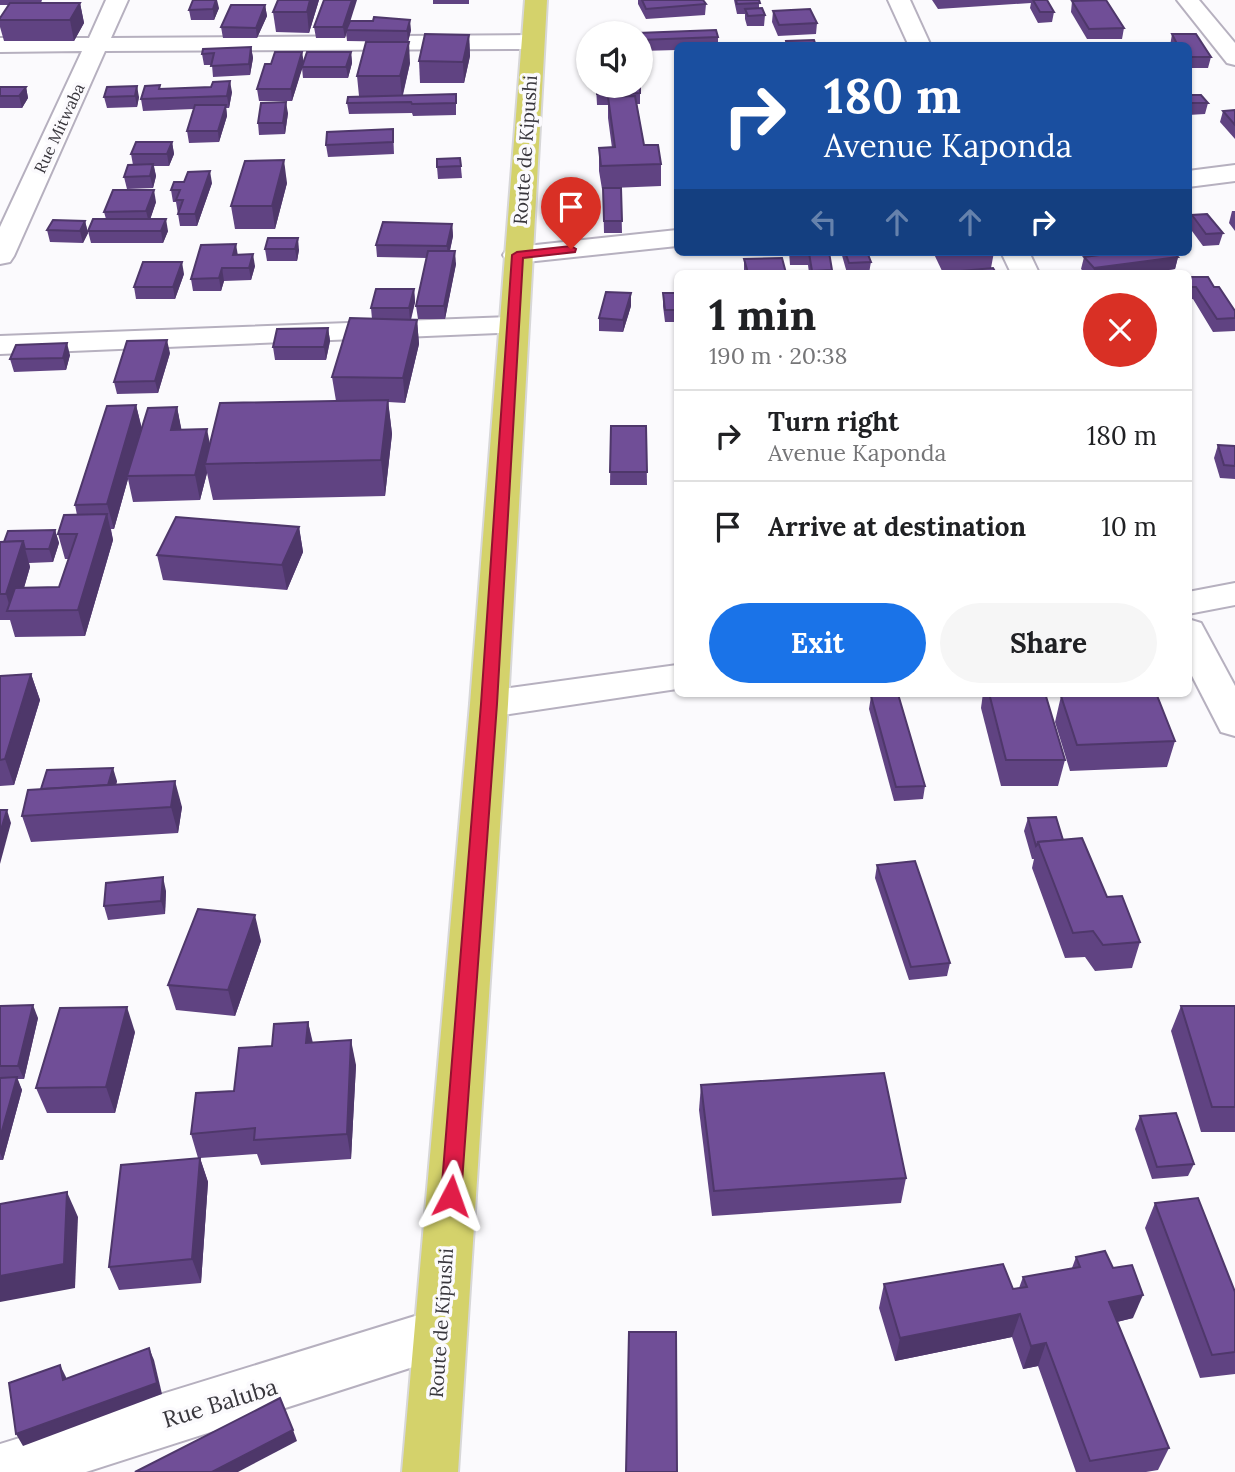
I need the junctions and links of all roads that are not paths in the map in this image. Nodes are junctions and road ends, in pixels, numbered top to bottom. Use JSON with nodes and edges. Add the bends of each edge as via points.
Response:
{"nodes":[{"id":1,"x":117,"y":0,"type":"edge"},
{"id":2,"x":541,"y":0,"type":"edge"},
{"id":3,"x":900,"y":0,"type":"edge"},
{"id":4,"x":1188,"y":0,"type":"edge"},
{"id":5,"x":532,"y":41,"type":"junction"},
{"id":6,"x":918,"y":42,"type":"edge"},
{"id":7,"x":98,"y":44,"type":"junction"},
{"id":8,"x":0,"y":45,"type":"edge"},
{"id":9,"x":1235,"y":58,"type":"edge"},
{"id":10,"x":1235,"y":173,"type":"edge"},
{"id":11,"x":1192,"y":178,"type":"edge"},
{"id":12,"x":674,"y":238,"type":"edge"},
{"id":13,"x":517,"y":255,"type":"junction"},
{"id":14,"x":0,"y":256,"type":"edge"},
{"id":15,"x":512,"y":326,"type":"junction"},
{"id":16,"x":0,"y":345,"type":"edge"},
{"id":17,"x":1235,"y":594,"type":"edge"},
{"id":18,"x":1192,"y":602,"type":"edge"},
{"id":19,"x":1192,"y":639,"type":"edge"},
{"id":20,"x":674,"y":677,"type":"edge"},
{"id":21,"x":489,"y":704,"type":"junction"},
{"id":22,"x":1235,"y":723,"type":"edge"},
{"id":23,"x":440,"y":1333,"type":"junction"},
{"id":24,"x":0,"y":1472,"type":"edge"},
{"id":25,"x":430,"y":1472,"type":"edge"}],
"edges":[{"from":1,"to":7,"type":"street","name":"Rue Mitwaba"},
{"from":2,"to":5,"type":"highway","name":"Route de Kipushi"},
{"from":3,"to":6,"type":"street"},
{"from":4,"to":9,"type":"street"},
{"from":5,"to":7,"type":"street"},
{"from":5,"to":13,"type":"highway","name":"Route de Kipushi"},
{"from":7,"to":8,"type":"street"},
{"from":7,"to":14,"type":"street","name":"Rue Mitwaba"},
{"from":10,"to":11,"type":"street"},
{"from":12,"to":13,"type":"street"},
{"from":13,"to":15,"type":"highway","name":"Route de Kipushi"},
{"from":15,"to":16,"type":"street"},
{"from":15,"to":21,"type":"highway","name":"Route de Kipushi"},
{"from":17,"to":18,"type":"street"},
{"from":19,"to":22,"type":"street"},
{"from":20,"to":21,"type":"street"},
{"from":21,"to":23,"type":"highway","name":"Route de Kipushi"},
{"from":23,"to":24,"type":"street","name":"Rue Baluba"},
{"from":23,"to":25,"type":"highway","name":"Route de Kipushi"}]}
